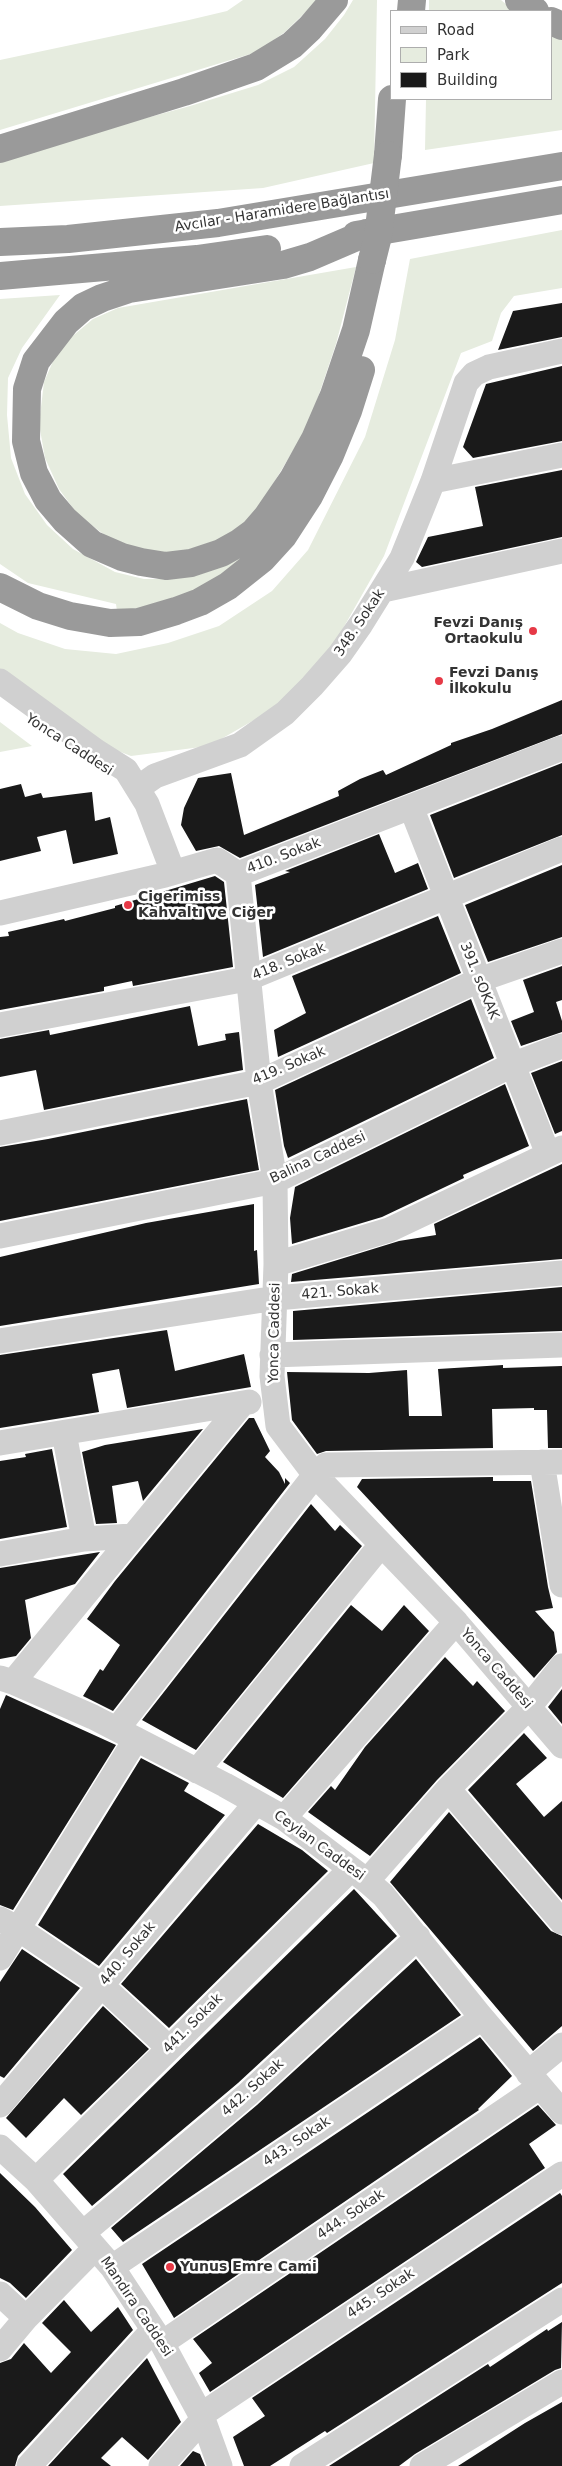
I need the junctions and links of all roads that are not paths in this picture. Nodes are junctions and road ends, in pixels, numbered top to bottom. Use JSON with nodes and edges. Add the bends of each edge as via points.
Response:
{"nodes":[{"id":1,"x":334,"y":0,"type":"edge"},
{"id":2,"x":519,"y":0,"type":"edge"},
{"id":3,"x":534,"y":10,"type":"edge"},
{"id":4,"x":552,"y":15,"type":"edge"},
{"id":5,"x":562,"y":25,"type":"edge"},
{"id":6,"x":392,"y":100,"type":"edge"},
{"id":7,"x":406,"y":100,"type":"edge"},
{"id":8,"x":0,"y":149,"type":"edge"},
{"id":9,"x":395,"y":155,"type":"junction"},
{"id":10,"x":562,"y":166,"type":"edge"},
{"id":11,"x":562,"y":200,"type":"edge"},
{"id":12,"x":366,"y":233,"type":"junction"},
{"id":13,"x":0,"y":242,"type":"edge"},
{"id":14,"x":379,"y":260,"type":"junction"},
{"id":15,"x":0,"y":276,"type":"edge"},
{"id":16,"x":562,"y":351,"type":"edge"},
{"id":17,"x":562,"y":455,"type":"edge"},
{"id":18,"x":433,"y":480,"type":"junction"},
{"id":19,"x":562,"y":551,"type":"edge"},
{"id":20,"x":0,"y":587,"type":"edge"},
{"id":21,"x":383,"y":590,"type":"junction"},
{"id":22,"x":0,"y":681,"type":"edge"},
{"id":23,"x":0,"y":700,"type":"edge"},
{"id":24,"x":562,"y":748,"type":"edge"},
{"id":25,"x":138,"y":788,"type":"junction"},
{"id":26,"x":412,"y":807,"type":"junction"},
{"id":27,"x":562,"y":849,"type":"edge"},
{"id":28,"x":173,"y":872,"type":"junction"},
{"id":29,"x":238,"y":874,"type":"junction"},
{"id":30,"x":446,"y":898,"type":"junction"},
{"id":31,"x":0,"y":914,"type":"edge"},
{"id":32,"x":562,"y":951,"type":"edge"},
{"id":33,"x":247,"y":979,"type":"junction"},
{"id":34,"x":479,"y":980,"type":"junction"},
{"id":35,"x":0,"y":1025,"type":"edge"},
{"id":36,"x":562,"y":1046,"type":"edge"},
{"id":37,"x":512,"y":1065,"type":"junction"},
{"id":38,"x":259,"y":1082,"type":"junction"},
{"id":39,"x":0,"y":1133,"type":"edge"},
{"id":40,"x":555,"y":1151,"type":"edge"},
{"id":41,"x":275,"y":1180,"type":"junction"},
{"id":42,"x":0,"y":1236,"type":"edge"},
{"id":43,"x":276,"y":1264,"type":"junction"},
{"id":44,"x":562,"y":1273,"type":"edge"},
{"id":45,"x":276,"y":1298,"type":"junction"},
{"id":46,"x":0,"y":1341,"type":"edge"},
{"id":47,"x":562,"y":1345,"type":"edge"},
{"id":48,"x":272,"y":1354,"type":"junction"},
{"id":49,"x":274,"y":1394,"type":"junction"},
{"id":50,"x":242,"y":1404,"type":"junction"},
{"id":51,"x":64,"y":1433,"type":"junction"},
{"id":52,"x":0,"y":1443,"type":"edge"},
{"id":53,"x":552,"y":1462,"type":"edge"},
{"id":54,"x":315,"y":1475,"type":"junction"},
{"id":55,"x":132,"y":1536,"type":"junction"},
{"id":56,"x":84,"y":1539,"type":"junction"},
{"id":57,"x":381,"y":1545,"type":"junction"},
{"id":58,"x":0,"y":1554,"type":"edge"},
{"id":59,"x":562,"y":1585,"type":"edge"},
{"id":60,"x":456,"y":1622,"type":"junction"},
{"id":61,"x":562,"y":1666,"type":"edge"},
{"id":62,"x":7,"y":1680,"type":"edge"},
{"id":63,"x":529,"y":1707,"type":"junction"},
{"id":64,"x":126,"y":1734,"type":"junction"},
{"id":65,"x":562,"y":1746,"type":"edge"},
{"id":66,"x":196,"y":1771,"type":"junction"},
{"id":67,"x":448,"y":1789,"type":"junction"},
{"id":68,"x":256,"y":1803,"type":"junction"},
{"id":69,"x":284,"y":1818,"type":"junction"},
{"id":70,"x":359,"y":1875,"type":"junction"},
{"id":71,"x":562,"y":1922,"type":"edge"},
{"id":72,"x":9,"y":1924,"type":"edge"},
{"id":73,"x":418,"y":1937,"type":"junction"},
{"id":74,"x":0,"y":1958,"type":"edge"},
{"id":75,"x":101,"y":1985,"type":"junction"},
{"id":76,"x":482,"y":2018,"type":"junction"},
{"id":77,"x":562,"y":2045,"type":"edge"},
{"id":78,"x":169,"y":2048,"type":"junction"},
{"id":79,"x":533,"y":2080,"type":"junction"},
{"id":80,"x":0,"y":2105,"type":"edge"},
{"id":81,"x":562,"y":2112,"type":"edge"},
{"id":82,"x":0,"y":2148,"type":"edge"},
{"id":83,"x":562,"y":2174,"type":"edge"},
{"id":84,"x":36,"y":2180,"type":"junction"},
{"id":85,"x":89,"y":2240,"type":"junction"},
{"id":86,"x":112,"y":2267,"type":"junction"},
{"id":87,"x":0,"y":2294,"type":"edge"},
{"id":88,"x":562,"y":2300,"type":"edge"},
{"id":89,"x":26,"y":2318,"type":"junction"},
{"id":90,"x":158,"y":2336,"type":"junction"},
{"id":91,"x":0,"y":2348,"type":"edge"},
{"id":92,"x":562,"y":2382,"type":"edge"},
{"id":93,"x":202,"y":2417,"type":"junction"},
{"id":94,"x":28,"y":2466,"type":"edge"},
{"id":95,"x":161,"y":2466,"type":"edge"},
{"id":96,"x":220,"y":2466,"type":"edge"},
{"id":97,"x":302,"y":2466,"type":"edge"},
{"id":98,"x":422,"y":2466,"type":"edge"}],
"edges":[{"from":1,"to":8,"type":"highway","via":[[292,45],[256,67]]},
{"from":2,"to":3,"type":"highway"},
{"from":4,"to":5,"type":"street"},
{"from":6,"to":9,"type":"highway"},
{"from":7,"to":9,"type":"highway"},
{"from":9,"to":14,"type":"highway","via":[[396,206]]},
{"from":10,"to":13,"type":"highway","name":"Avcılar - Haramidere Bağlantısı","via":[[218,224],[68,239]]},
{"from":11,"to":12,"type":"highway"},
{"from":12,"to":14,"type":"highway","via":[[292,262],[130,290],[102,298],[77,312],[36,361],[27,389],[26,441],[34,473],[48,500],[92,544],[141,562],[166,566],[191,564],[239,543],[267,516],[315,439],[334,395]]},
{"from":12,"to":15,"type":"highway","via":[[197,259]]},
{"from":14,"to":20,"type":"highway","via":[[364,361],[348,411],[309,496],[283,536],[262,560],[200,602],[139,622],[110,623],[70,616],[38,606]]},
{"from":16,"to":18,"type":"street","name":"348. Sokak","via":[[474,374],[466,383]]},
{"from":17,"to":18,"type":"street"},
{"from":18,"to":21,"type":"street","name":"348. Sokak","via":[[402,558]]},
{"from":19,"to":21,"type":"street"},
{"from":21,"to":25,"type":"street","name":"348. Sokak","via":[[340,654],[286,713],[240,745],[155,776]]},
{"from":22,"to":25,"type":"street","via":[[126,770]]},
{"from":23,"to":25,"type":"street","name":"Yonca Caddesi","via":[[75,751]]},
{"from":24,"to":26,"type":"street","name":"410. Sokak"},
{"from":25,"to":28,"type":"street"},
{"from":26,"to":29,"type":"street","name":"410. Sokak"},
{"from":26,"to":30,"type":"street","name":"391. sOKAK"},
{"from":27,"to":30,"type":"street","name":"418. Sokak"},
{"from":28,"to":29,"type":"street","name":"410. Sokak","via":[[217,860]]},
{"from":28,"to":31,"type":"street","name":"410. Sokak"},
{"from":29,"to":33,"type":"street","name":"Yonca Caddesi"},
{"from":30,"to":33,"type":"street","name":"418. Sokak"},
{"from":30,"to":34,"type":"street","name":"391. sOKAK"},
{"from":32,"to":34,"type":"street","name":"419. Sokak"},
{"from":33,"to":35,"type":"street","name":"418. Sokak"},
{"from":33,"to":38,"type":"street","name":"Yonca Caddesi"},
{"from":34,"to":37,"type":"street","name":"391. sOKAK"},
{"from":34,"to":38,"type":"street","name":"419. Sokak"},
{"from":36,"to":37,"type":"street","name":"Balina Caddesi"},
{"from":37,"to":40,"type":"street","name":"391. sOKAK"},
{"from":37,"to":41,"type":"street","name":"Balina Caddesi"},
{"from":38,"to":39,"type":"street","name":"419. Sokak"},
{"from":38,"to":41,"type":"street","name":"Yonca Caddesi"},
{"from":40,"to":43,"type":"street","via":[[389,1230]]},
{"from":41,"to":42,"type":"street","name":"Balina Caddesi"},
{"from":41,"to":43,"type":"street","name":"Yonca Caddesi"},
{"from":43,"to":45,"type":"street","name":"Yonca Caddesi"},
{"from":44,"to":45,"type":"street","name":"421. Sokak"},
{"from":45,"to":46,"type":"street","name":"421. Sokak"},
{"from":45,"to":48,"type":"street","name":"Yonca Caddesi"},
{"from":47,"to":48,"type":"street"},
{"from":48,"to":49,"type":"street","name":"Yonca Caddesi"},
{"from":49,"to":50,"type":"street"},
{"from":49,"to":54,"type":"street","name":"Yonca Caddesi","via":[[278,1426]]},
{"from":50,"to":51,"type":"street"},
{"from":50,"to":55,"type":"street"},
{"from":51,"to":52,"type":"street"},
{"from":51,"to":56,"type":"street"},
{"from":53,"to":54,"type":"street","via":[[326,1465]]},
{"from":53,"to":59,"type":"street"},
{"from":54,"to":57,"type":"street","name":"Yonca Caddesi"},
{"from":54,"to":64,"type":"street"},
{"from":55,"to":56,"type":"street"},
{"from":55,"to":62,"type":"street"},
{"from":56,"to":58,"type":"street"},
{"from":57,"to":60,"type":"street","name":"Yonca Caddesi"},
{"from":57,"to":66,"type":"street"},
{"from":60,"to":63,"type":"street","name":"Yonca Caddesi"},
{"from":60,"to":69,"type":"street"},
{"from":61,"to":63,"type":"street","name":"441. Sokak"},
{"from":62,"to":64,"type":"street","name":"Ceylan Caddesi"},
{"from":63,"to":65,"type":"street","name":"Yonca Caddesi"},
{"from":63,"to":67,"type":"street","name":"441. Sokak"},
{"from":64,"to":66,"type":"street","name":"Ceylan Caddesi"},
{"from":64,"to":72,"type":"street"},
{"from":66,"to":68,"type":"street","name":"Ceylan Caddesi"},
{"from":67,"to":70,"type":"street","name":"441. Sokak"},
{"from":67,"to":71,"type":"street"},
{"from":68,"to":69,"type":"street","name":"Ceylan Caddesi"},
{"from":68,"to":75,"type":"street","name":"440. Sokak"},
{"from":69,"to":70,"type":"street","name":"Ceylan Caddesi"},
{"from":70,"to":73,"type":"street","name":"Ceylan Caddesi","via":[[383,1895]]},
{"from":70,"to":78,"type":"street","name":"441. Sokak"},
{"from":72,"to":74,"type":"street"},
{"from":72,"to":75,"type":"street"},
{"from":73,"to":76,"type":"street","name":"Ceylan Caddesi"},
{"from":73,"to":85,"type":"street","name":"442. Sokak"},
{"from":75,"to":78,"type":"street"},
{"from":75,"to":80,"type":"street","name":"440. Sokak"},
{"from":76,"to":79,"type":"street","name":"Ceylan Caddesi"},
{"from":76,"to":86,"type":"street","name":"443. Sokak"},
{"from":77,"to":79,"type":"street","name":"444. Sokak"},
{"from":78,"to":84,"type":"street","name":"441. Sokak"},
{"from":79,"to":81,"type":"street","name":"Ceylan Caddesi"},
{"from":79,"to":90,"type":"street","name":"444. Sokak"},
{"from":82,"to":84,"type":"street","name":"Mandıra Caddesi"},
{"from":83,"to":93,"type":"street","name":"445. Sokak"},
{"from":84,"to":85,"type":"street","name":"Mandıra Caddesi"},
{"from":85,"to":86,"type":"street","name":"Mandıra Caddesi"},
{"from":85,"to":89,"type":"street","name":"442. Sokak"},
{"from":86,"to":90,"type":"street","name":"Mandıra Caddesi"},
{"from":87,"to":89,"type":"street"},
{"from":88,"to":97,"type":"street"},
{"from":89,"to":91,"type":"street","name":"442. Sokak"},
{"from":90,"to":93,"type":"street","name":"Mandıra Caddesi"},
{"from":90,"to":94,"type":"street","name":"444. Sokak"},
{"from":92,"to":98,"type":"street"},
{"from":93,"to":95,"type":"street","name":"445. Sokak"},
{"from":93,"to":96,"type":"street","name":"Mandıra Caddesi"}]}
